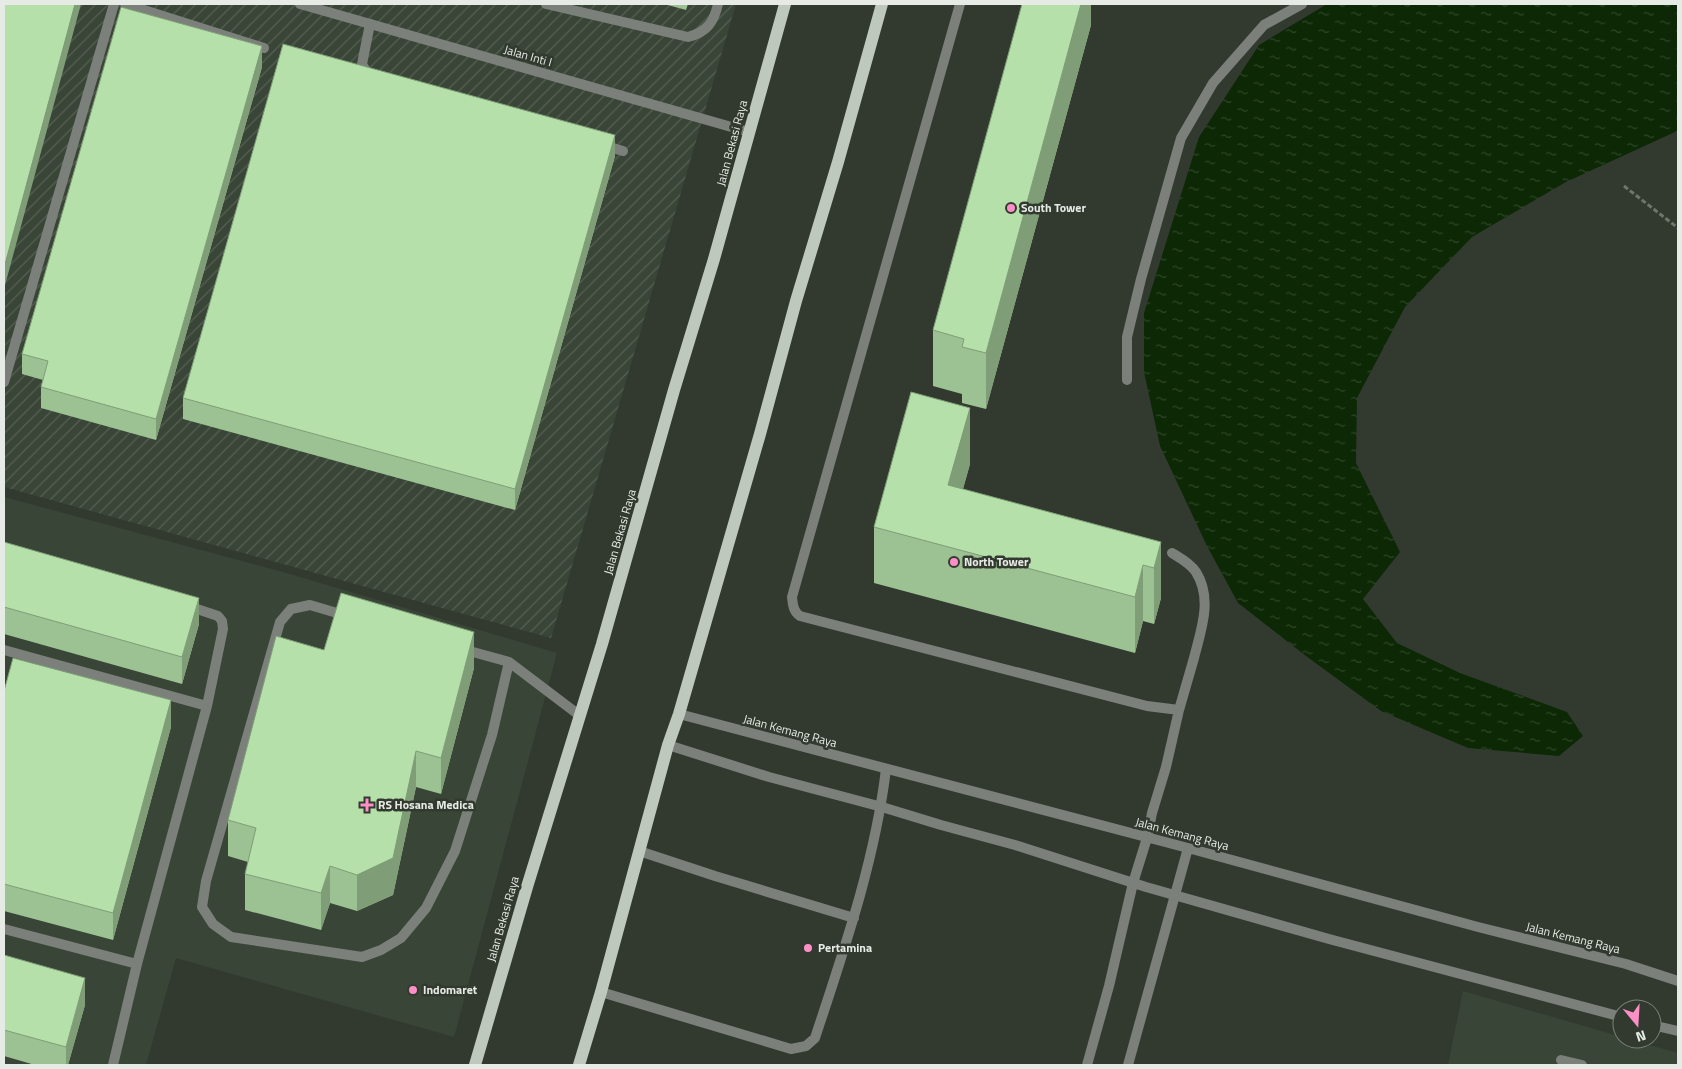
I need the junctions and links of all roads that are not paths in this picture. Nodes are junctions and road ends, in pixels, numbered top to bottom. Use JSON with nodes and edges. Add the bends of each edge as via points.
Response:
{"nodes":[{"id":1,"x":114,"y":4,"type":"edge"},
{"id":2,"x":125,"y":4,"type":"edge"},
{"id":3,"x":300,"y":4,"type":"edge"},
{"id":4,"x":546,"y":4,"type":"edge"},
{"id":5,"x":718,"y":4,"type":"edge"},
{"id":6,"x":785,"y":4,"type":"edge"},
{"id":7,"x":882,"y":4,"type":"edge"},
{"id":8,"x":960,"y":4,"type":"edge"},
{"id":9,"x":1302,"y":4,"type":"edge"},
{"id":10,"x":370,"y":24,"type":"junction"},
{"id":11,"x":264,"y":48,"type":"edge"},
{"id":12,"x":378,"y":79,"type":"edge"},
{"id":13,"x":749,"y":132,"type":"junction"},
{"id":14,"x":595,"y":143,"type":"edge"},
{"id":15,"x":623,"y":151,"type":"dead end"},
{"id":16,"x":1126,"y":380,"type":"dead end"},
{"id":17,"x":4,"y":382,"type":"edge"},
{"id":18,"x":1172,"y":553,"type":"dead end"},
{"id":19,"x":175,"y":602,"type":"edge"},
{"id":20,"x":357,"y":619,"type":"edge"},
{"id":21,"x":452,"y":646,"type":"edge"},
{"id":22,"x":4,"y":650,"type":"edge"},
{"id":23,"x":509,"y":662,"type":"junction"},
{"id":24,"x":207,"y":706,"type":"junction"},
{"id":25,"x":1179,"y":710,"type":"junction"},
{"id":26,"x":679,"y":714,"type":"junction"},
{"id":27,"x":579,"y":715,"type":"junction"},
{"id":28,"x":668,"y":745,"type":"junction"},
{"id":29,"x":886,"y":769,"type":"junction"},
{"id":30,"x":882,"y":807,"type":"junction"},
{"id":31,"x":1148,"y":838,"type":"junction"},
{"id":32,"x":1188,"y":848,"type":"junction"},
{"id":33,"x":640,"y":851,"type":"junction"},
{"id":34,"x":1133,"y":883,"type":"junction"},
{"id":35,"x":1176,"y":895,"type":"junction"},
{"id":36,"x":854,"y":918,"type":"junction"},
{"id":37,"x":4,"y":929,"type":"edge"},
{"id":38,"x":137,"y":964,"type":"junction"},
{"id":39,"x":1678,"y":980,"type":"edge"},
{"id":40,"x":601,"y":992,"type":"junction"},
{"id":41,"x":1612,"y":1014,"type":"edge"},
{"id":42,"x":1662,"y":1027,"type":"edge"},
{"id":43,"x":1678,"y":1031,"type":"edge"},
{"id":44,"x":1561,"y":1060,"type":"dead end"},
{"id":45,"x":112,"y":1065,"type":"edge"},
{"id":46,"x":474,"y":1065,"type":"edge"},
{"id":47,"x":579,"y":1065,"type":"edge"},
{"id":48,"x":1087,"y":1065,"type":"edge"},
{"id":49,"x":1128,"y":1065,"type":"edge"},
{"id":50,"x":1582,"y":1065,"type":"edge"}],
"edges":[{"from":1,"to":17,"type":"street"},
{"from":2,"to":11,"type":"street"},
{"from":3,"to":10,"type":"street","name":"Jalan Inti I"},
{"from":4,"to":5,"type":"street","via":[[688,36],[707,29],[716,16]]},
{"from":6,"to":13,"type":"main road","name":"Jalan Bekasi Raya"},
{"from":7,"to":26,"type":"main road"},
{"from":8,"to":25,"type":"street","via":[[792,597],[793,608],[800,616],[1147,706]]},
{"from":9,"to":16,"type":"street","via":[[1264,25],[1213,83],[1181,138],[1141,279],[1128,337]]},
{"from":10,"to":12,"type":"street","via":[[362,64]]},
{"from":10,"to":13,"type":"street","name":"Jalan Inti I"},
{"from":13,"to":27,"type":"main road","name":"Jalan Bekasi Raya"},
{"from":14,"to":15,"type":"street"},
{"from":18,"to":25,"type":"street","via":[[1195,571],[1204,596],[1203,622]]},
{"from":19,"to":24,"type":"street","via":[[222,620],[223,629]]},
{"from":20,"to":23,"type":"street","via":[[310,605],[291,609],[280,622],[206,881],[202,907],[213,924],[231,937],[362,957],[401,938],[426,908],[455,851],[492,735]]},
{"from":21,"to":23,"type":"street"},
{"from":22,"to":24,"type":"street"},
{"from":23,"to":27,"type":"street"},
{"from":24,"to":38,"type":"street"},
{"from":25,"to":31,"type":"street"},
{"from":26,"to":28,"type":"main road"},
{"from":26,"to":29,"type":"street","name":"Jalan Kemang Raya"},
{"from":27,"to":46,"type":"main road","name":"Jalan Bekasi Raya"},
{"from":28,"to":30,"type":"street","via":[[769,777]]},
{"from":28,"to":33,"type":"main road"},
{"from":29,"to":30,"type":"street"},
{"from":29,"to":31,"type":"street","name":"Jalan Kemang Raya"},
{"from":30,"to":34,"type":"street"},
{"from":30,"to":36,"type":"street"},
{"from":31,"to":32,"type":"street","name":"Jalan Kemang Raya"},
{"from":31,"to":34,"type":"street"},
{"from":32,"to":35,"type":"street"},
{"from":32,"to":39,"type":"street","name":"Jalan Kemang Raya"},
{"from":33,"to":36,"type":"street"},
{"from":33,"to":40,"type":"main road"},
{"from":34,"to":35,"type":"street"},
{"from":34,"to":48,"type":"street"},
{"from":35,"to":41,"type":"street"},
{"from":35,"to":49,"type":"street"},
{"from":36,"to":40,"type":"street","via":[[815,1038],[799,1049],[791,1050]]},
{"from":37,"to":38,"type":"street"},
{"from":38,"to":45,"type":"street"},
{"from":40,"to":47,"type":"main road"},
{"from":42,"to":43,"type":"street"},
{"from":44,"to":50,"type":"street"}]}
